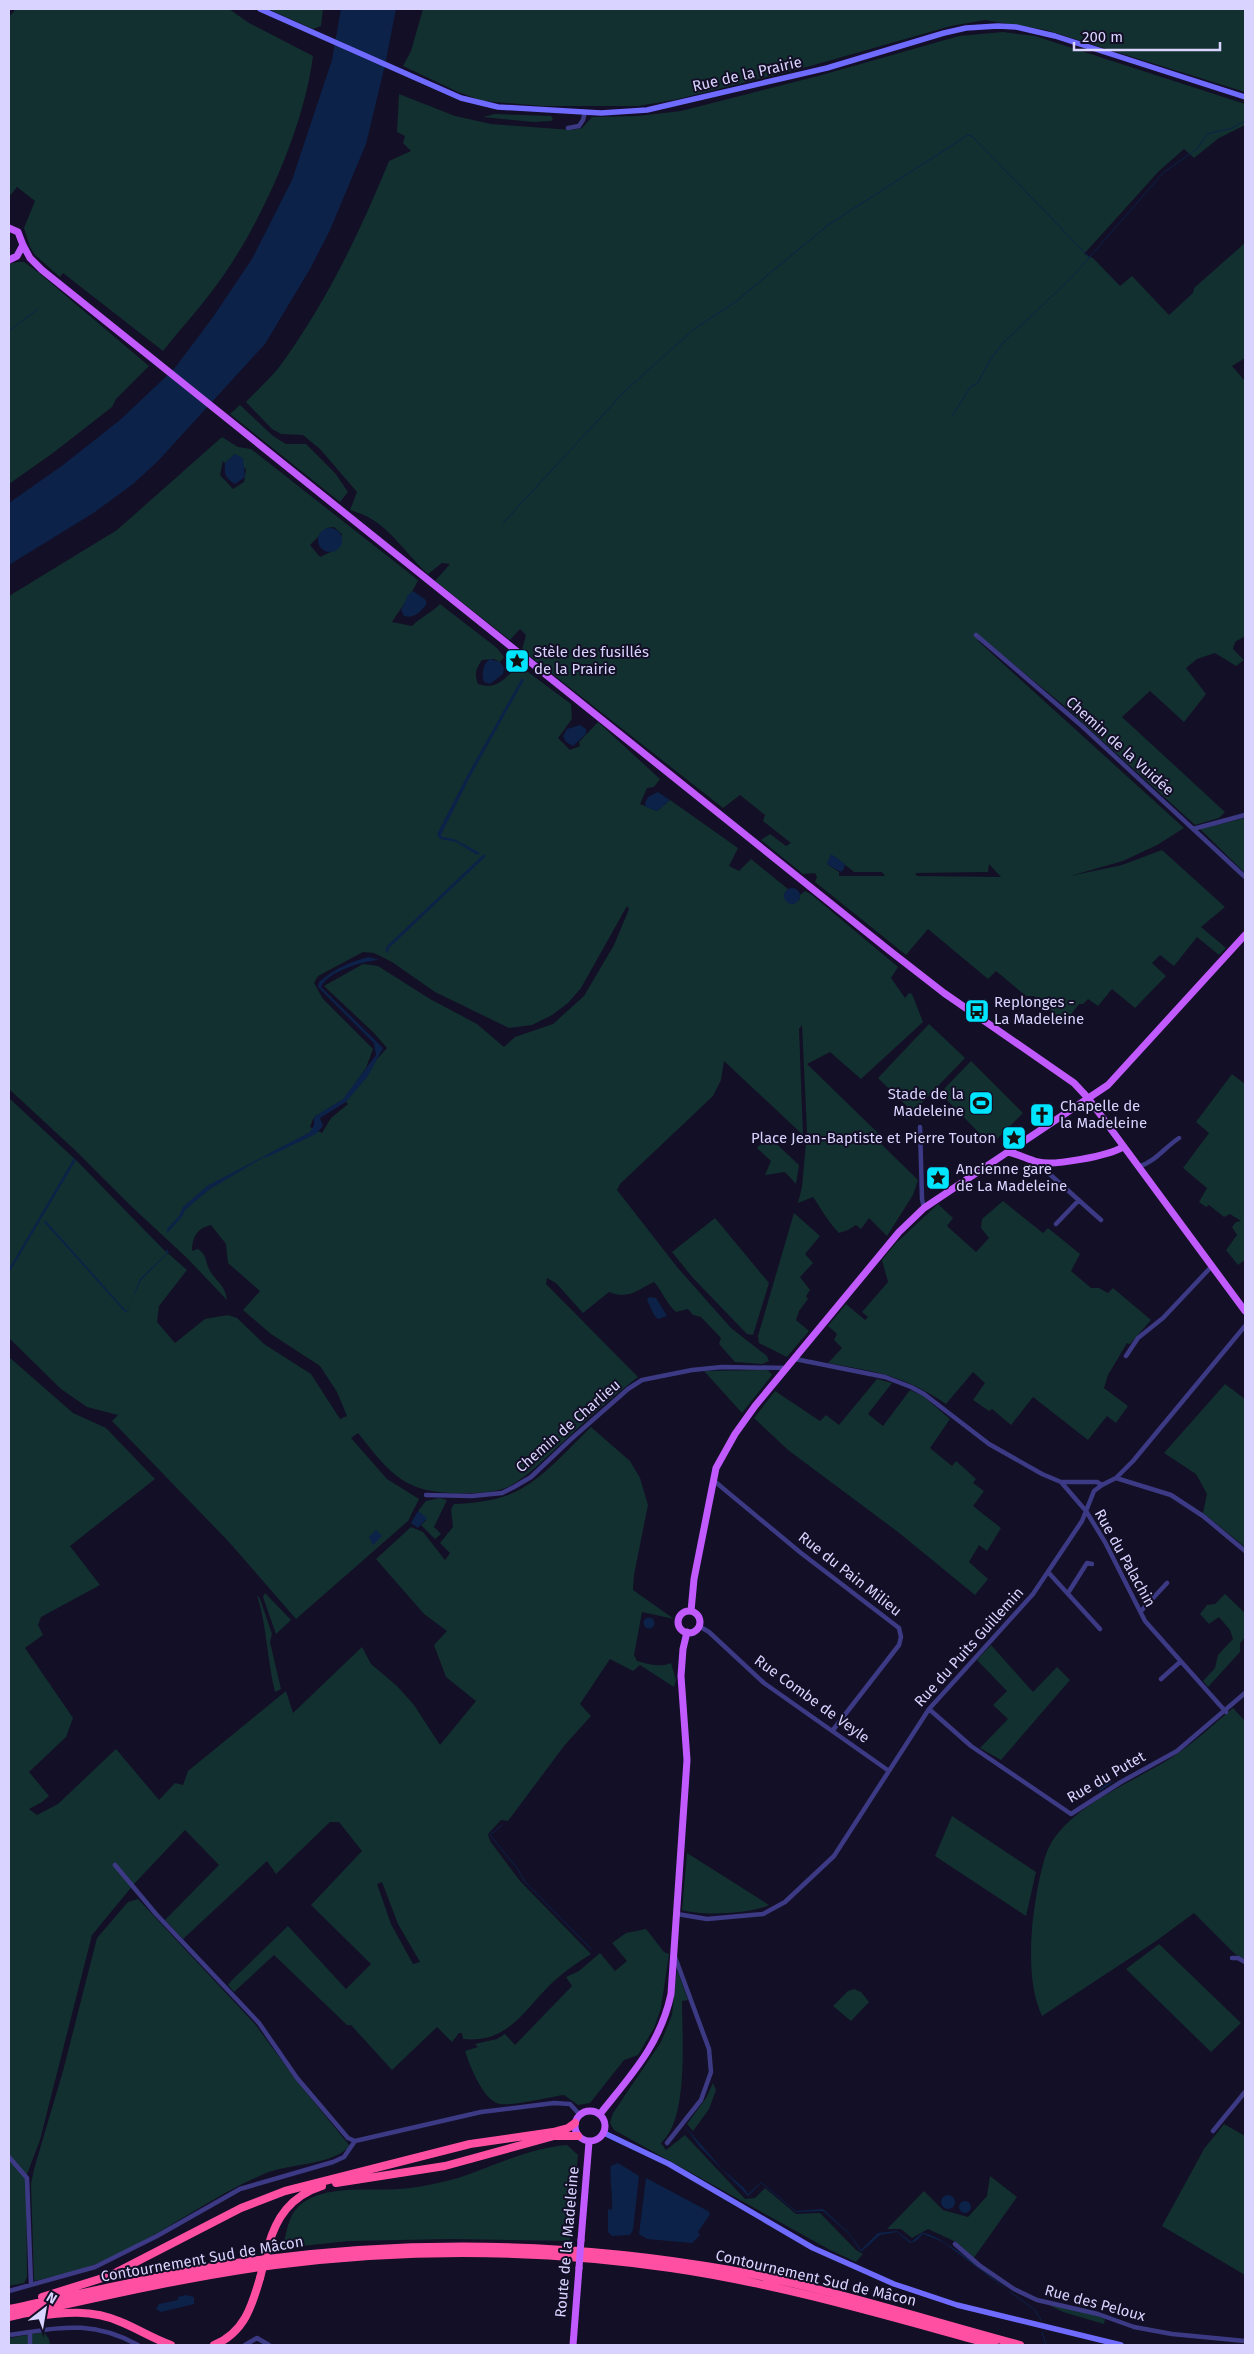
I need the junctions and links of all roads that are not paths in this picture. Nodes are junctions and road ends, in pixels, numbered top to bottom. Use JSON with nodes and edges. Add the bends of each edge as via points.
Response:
{"nodes":[{"id":1,"x":260,"y":9,"type":"edge"},
{"id":2,"x":1245,"y":96,"type":"edge"},
{"id":3,"x":585,"y":112,"type":"junction"},
{"id":4,"x":568,"y":128,"type":"dead end"},
{"id":5,"x":9,"y":228,"type":"edge"},
{"id":6,"x":23,"y":245,"type":"junction"},
{"id":7,"x":11,"y":259,"type":"edge"},
{"id":8,"x":42,"y":270,"type":"junction"},
{"id":9,"x":976,"y":635,"type":"dead end"},
{"id":10,"x":1245,"y":815,"type":"edge"},
{"id":11,"x":1193,"y":829,"type":"junction"},
{"id":12,"x":1245,"y":877,"type":"edge"},
{"id":13,"x":1245,"y":935,"type":"edge"},
{"id":14,"x":1078,"y":1086,"type":"junction"},
{"id":15,"x":1088,"y":1098,"type":"junction"},
{"id":16,"x":1074,"y":1106,"type":"junction"},
{"id":17,"x":920,"y":1126,"type":"dead end"},
{"id":18,"x":1179,"y":1138,"type":"dead end"},
{"id":19,"x":1123,"y":1147,"type":"junction"},
{"id":20,"x":1008,"y":1152,"type":"junction"},
{"id":21,"x":1039,"y":1162,"type":"junction"},
{"id":22,"x":1138,"y":1167,"type":"junction"},
{"id":23,"x":1078,"y":1201,"type":"junction"},
{"id":24,"x":924,"y":1208,"type":"junction"},
{"id":25,"x":1101,"y":1220,"type":"dead end"},
{"id":26,"x":1056,"y":1224,"type":"dead end"},
{"id":27,"x":1212,"y":1266,"type":"junction"},
{"id":28,"x":1245,"y":1311,"type":"edge"},
{"id":29,"x":1245,"y":1326,"type":"edge"},
{"id":30,"x":1126,"y":1356,"type":"dead end"},
{"id":31,"x":795,"y":1359,"type":"junction"},
{"id":32,"x":786,"y":1368,"type":"junction"},
{"id":33,"x":1116,"y":1478,"type":"junction"},
{"id":34,"x":713,"y":1480,"type":"junction"},
{"id":35,"x":1061,"y":1482,"type":"junction"},
{"id":36,"x":1102,"y":1484,"type":"junction"},
{"id":37,"x":426,"y":1495,"type":"dead end"},
{"id":38,"x":1086,"y":1511,"type":"junction"},
{"id":39,"x":1245,"y":1551,"type":"edge"},
{"id":40,"x":1092,"y":1564,"type":"dead end"},
{"id":41,"x":1048,"y":1572,"type":"junction"},
{"id":42,"x":1167,"y":1582,"type":"dead end"},
{"id":43,"x":1068,"y":1593,"type":"junction"},
{"id":44,"x":691,"y":1611,"type":"junction"},
{"id":45,"x":1141,"y":1611,"type":"junction"},
{"id":46,"x":699,"y":1626,"type":"junction"},
{"id":47,"x":1100,"y":1630,"type":"dead end"},
{"id":48,"x":687,"y":1632,"type":"junction"},
{"id":49,"x":1180,"y":1662,"type":"junction"},
{"id":50,"x":1160,"y":1679,"type":"dead end"},
{"id":51,"x":1245,"y":1693,"type":"edge"},
{"id":52,"x":929,"y":1709,"type":"junction"},
{"id":53,"x":1226,"y":1712,"type":"junction"},
{"id":54,"x":833,"y":1730,"type":"junction"},
{"id":55,"x":889,"y":1771,"type":"junction"},
{"id":56,"x":115,"y":1865,"type":"dead end"},
{"id":57,"x":677,"y":1914,"type":"junction"},
{"id":58,"x":674,"y":1956,"type":"junction"},
{"id":59,"x":1232,"y":1958,"type":"dead end"},
{"id":60,"x":1245,"y":1962,"type":"edge"},
{"id":61,"x":1245,"y":2092,"type":"edge"},
{"id":62,"x":600,"y":2114,"type":"junction"},
{"id":63,"x":580,"y":2115,"type":"junction"},
{"id":64,"x":575,"y":2123,"type":"junction"},
{"id":65,"x":1213,"y":2131,"type":"dead end"},
{"id":66,"x":604,"y":2133,"type":"junction"},
{"id":67,"x":578,"y":2136,"type":"junction"},
{"id":68,"x":356,"y":2141,"type":"junction"},
{"id":69,"x":589,"y":2142,"type":"junction"},
{"id":70,"x":667,"y":2143,"type":"dead end"},
{"id":71,"x":9,"y":2157,"type":"edge"},
{"id":72,"x":955,"y":2244,"type":"dead end"},
{"id":73,"x":31,"y":2284,"type":"junction"},
{"id":74,"x":9,"y":2291,"type":"edge"},
{"id":75,"x":9,"y":2308,"type":"edge"},
{"id":76,"x":9,"y":2317,"type":"edge"},
{"id":77,"x":9,"y":2321,"type":"edge"},
{"id":78,"x":30,"y":2332,"type":"junction"},
{"id":79,"x":9,"y":2336,"type":"edge"},
{"id":80,"x":1245,"y":2341,"type":"edge"},
{"id":81,"x":30,"y":2345,"type":"edge"},
{"id":82,"x":138,"y":2345,"type":"edge"},
{"id":83,"x":171,"y":2345,"type":"edge"},
{"id":84,"x":214,"y":2345,"type":"edge"},
{"id":85,"x":245,"y":2345,"type":"edge"},
{"id":86,"x":268,"y":2345,"type":"edge"},
{"id":87,"x":573,"y":2345,"type":"edge"},
{"id":88,"x":994,"y":2345,"type":"edge"},
{"id":89,"x":1020,"y":2345,"type":"edge"},
{"id":90,"x":1121,"y":2345,"type":"edge"}],
"edges":[{"from":1,"to":3,"type":"street","name":"Rue de la Prairie","via":[[461,98],[482,104]]},
{"from":2,"to":3,"type":"street","name":"Rue de la Prairie","via":[[1034,30],[980,26],[944,32],[826,68],[658,108],[619,113]]},
{"from":3,"to":4,"type":"street","via":[[579,126]]},
{"from":5,"to":6,"type":"main road","via":[[18,232]]},
{"from":6,"to":7,"type":"main road","via":[[20,253]]},
{"from":6,"to":8,"type":"main road"},
{"from":7,"to":8,"type":"main road","via":[[26,260]]},
{"from":8,"to":14,"type":"main road","via":[[808,887],[944,993]]},
{"from":9,"to":11,"type":"street","name":"Chemin de la Vuidée","via":[[1082,726]]},
{"from":10,"to":11,"type":"street"},
{"from":11,"to":12,"type":"street","name":"Chemin de la Vuidée"},
{"from":13,"to":15,"type":"main road","via":[[1108,1085]]},
{"from":14,"to":15,"type":"main road"},
{"from":14,"to":16,"type":"main road"},
{"from":15,"to":16,"type":"main road"},
{"from":15,"to":19,"type":"main road"},
{"from":16,"to":20,"type":"main road"},
{"from":17,"to":24,"type":"street"},
{"from":18,"to":22,"type":"street","via":[[1152,1162]]},
{"from":19,"to":21,"type":"main road","via":[[1069,1160]]},
{"from":19,"to":22,"type":"main road"},
{"from":20,"to":21,"type":"main road"},
{"from":20,"to":24,"type":"main road"},
{"from":21,"to":23,"type":"street"},
{"from":22,"to":27,"type":"main road"},
{"from":23,"to":25,"type":"street"},
{"from":23,"to":26,"type":"street"},
{"from":24,"to":31,"type":"main road","via":[[891,1240]]},
{"from":27,"to":28,"type":"main road"},
{"from":27,"to":30,"type":"street","via":[[1163,1318],[1138,1338]]},
{"from":29,"to":33,"type":"street","via":[[1163,1427]]},
{"from":31,"to":32,"type":"main road"},
{"from":31,"to":35,"type":"street","name":"Rue du Palachin","via":[[885,1377],[924,1394],[989,1444]]},
{"from":32,"to":34,"type":"main road","via":[[735,1434]]},
{"from":32,"to":37,"type":"street","name":"Chemin de Charlieu","via":[[707,1368],[642,1380],[531,1477],[514,1487],[502,1493],[472,1496]]},
{"from":33,"to":36,"type":"street"},
{"from":33,"to":39,"type":"street","via":[[1170,1495],[1203,1516]]},
{"from":34,"to":44,"type":"main road"},
{"from":34,"to":54,"type":"street","name":"Rue du Pain Milieu","via":[[899,1628],[902,1637],[899,1645]]},
{"from":35,"to":36,"type":"street"},
{"from":35,"to":38,"type":"street","name":"Rue du Palachin"},
{"from":36,"to":38,"type":"street","name":"Rue du Puits Guillemin","via":[[1094,1491]]},
{"from":38,"to":41,"type":"street","name":"Rue du Puits Guillemin"},
{"from":38,"to":45,"type":"street","name":"Rue du Palachin"},
{"from":40,"to":43,"type":"street","via":[[1087,1564]]},
{"from":41,"to":43,"type":"street"},
{"from":41,"to":52,"type":"street","name":"Rue du Puits Guillemin","via":[[1033,1594]]},
{"from":42,"to":45,"type":"street"},
{"from":43,"to":47,"type":"street"},
{"from":44,"to":46,"type":"main road","via":[[698,1615]]},
{"from":44,"to":48,"type":"main road","via":[[684,1612],[679,1618],[679,1625]]},
{"from":45,"to":49,"type":"street","name":"Rue du Palachin","via":[[1145,1621]]},
{"from":46,"to":48,"type":"main road"},
{"from":46,"to":54,"type":"street","name":"Rue Combe de Veyle","via":[[764,1683]]},
{"from":48,"to":57,"type":"main road","via":[[682,1676],[687,1760]]},
{"from":49,"to":50,"type":"street"},
{"from":49,"to":53,"type":"street","name":"Rue du Palachin"},
{"from":51,"to":53,"type":"street","name":"Rue du Putet"},
{"from":52,"to":53,"type":"street","name":"Rue du Putet","via":[[971,1746],[1071,1814],[1177,1751]]},
{"from":52,"to":55,"type":"street","name":"Rue du Puits Guillemin"},
{"from":54,"to":55,"type":"street","name":"Rue Combe de Veyle"},
{"from":55,"to":57,"type":"street","name":"Rue du Puits Guillemin","via":[[839,1850],[785,1902],[763,1914],[707,1919]]},
{"from":56,"to":68,"type":"street","via":[[258,2023],[297,2078],[344,2134]]},
{"from":57,"to":58,"type":"main road"},
{"from":58,"to":62,"type":"main road","via":[[671,1994],[660,2031],[638,2067]]},
{"from":58,"to":70,"type":"street","via":[[709,2049],[711,2072],[701,2100]]},
{"from":59,"to":60,"type":"street"},
{"from":61,"to":65,"type":"street"},
{"from":62,"to":63,"type":"main road","via":[[590,2111]]},
{"from":62,"to":66,"type":"main road","via":[[606,2125]]},
{"from":63,"to":64,"type":"main road"},
{"from":63,"to":68,"type":"street","via":[[570,2104],[554,2102],[472,2114]]},
{"from":64,"to":67,"type":"main road"},
{"from":64,"to":75,"type":"highway","via":[[553,2132],[470,2144],[285,2191],[241,2208],[109,2276]]},
{"from":66,"to":69,"type":"main road","via":[[598,2140]]},
{"from":66,"to":90,"type":"street","via":[[669,2164],[813,2248],[894,2284],[957,2305]]},
{"from":67,"to":69,"type":"main road"},
{"from":67,"to":84,"type":"highway","bridge":true,"via":[[554,2136],[437,2168],[315,2189],[301,2195],[288,2206],[276,2224],[245,2320],[234,2334]]},
{"from":68,"to":73,"type":"street","via":[[344,2157],[240,2189],[158,2236],[95,2267]]},
{"from":69,"to":87,"type":"main road","name":"Route de la Madeleine","bridge":true},
{"from":71,"to":73,"type":"street","via":[[27,2178]]},
{"from":72,"to":80,"type":"street","name":"Rue des Peloux","via":[[1014,2290],[1037,2300],[1098,2314],[1134,2327]]},
{"from":73,"to":74,"type":"street"},
{"from":75,"to":89,"type":"highway","name":"Contournement Sud de Mâcon","via":[[170,2275],[281,2257],[394,2248],[507,2246],[582,2250],[733,2271],[834,2294]]},
{"from":76,"to":88,"type":"highway","name":"Contournement Sud de Mâcon","via":[[192,2278],[275,2265],[398,2254],[511,2254],[578,2257],[727,2277],[838,2302]]},
{"from":77,"to":83,"type":"highway","via":[[56,2313],[91,2313],[122,2322]]},
{"from":78,"to":79,"type":"street"},
{"from":78,"to":81,"type":"street"},
{"from":78,"to":82,"type":"street","via":[[80,2326],[103,2330]]},
{"from":85,"to":86,"type":"street","via":[[258,2338]]}]}
